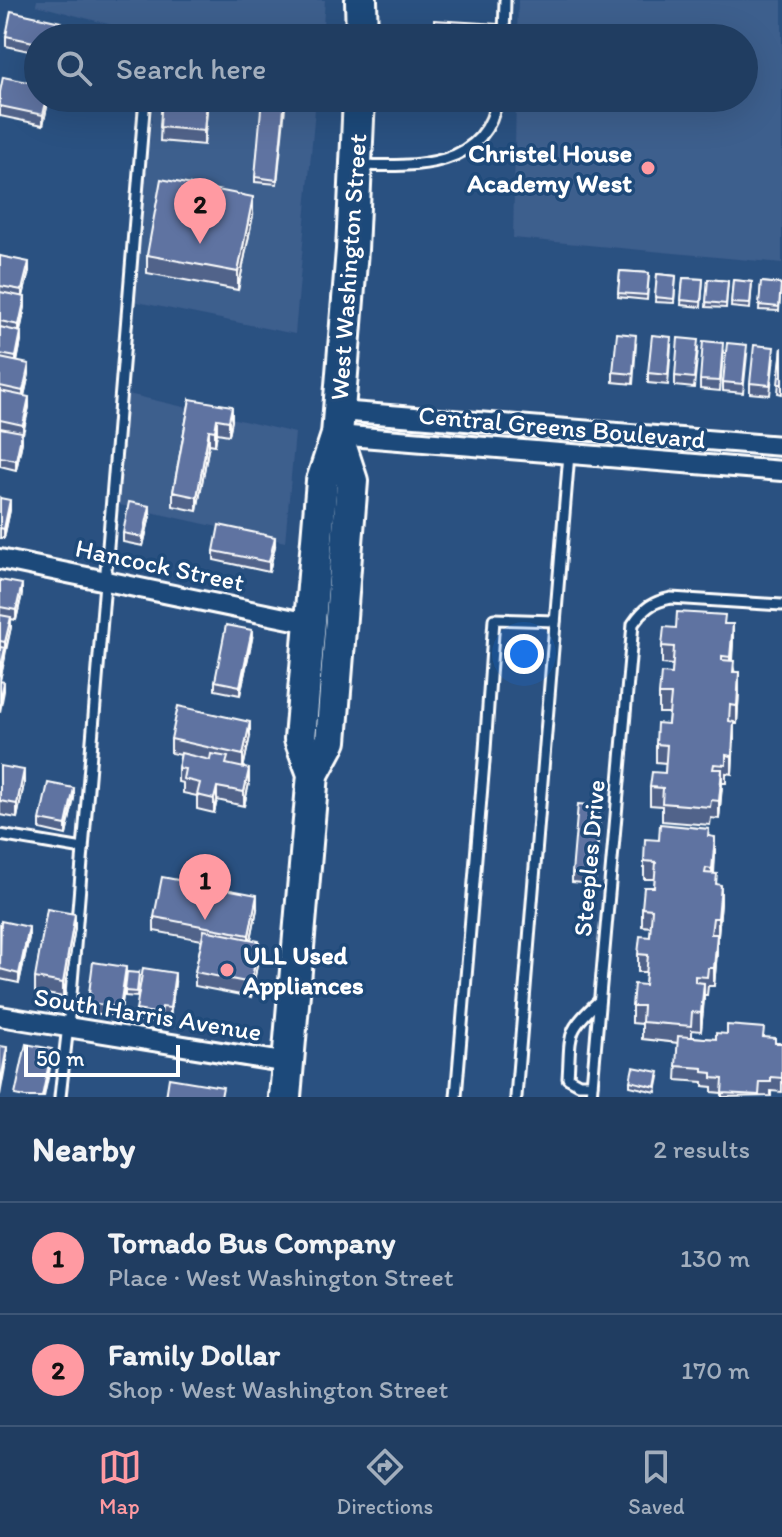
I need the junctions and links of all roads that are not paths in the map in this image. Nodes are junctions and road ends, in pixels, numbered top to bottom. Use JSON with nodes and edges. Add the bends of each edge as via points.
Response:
{"nodes":[{"id":1,"x":361,"y":0,"type":"edge"},
{"id":2,"x":505,"y":0,"type":"edge"},
{"id":3,"x":362,"y":24,"type":"edge"},
{"id":4,"x":504,"y":24,"type":"edge"},
{"id":5,"x":144,"y":112,"type":"edge"},
{"id":6,"x":358,"y":112,"type":"edge"},
{"id":7,"x":493,"y":112,"type":"edge"},
{"id":8,"x":355,"y":164,"type":"junction"},
{"id":9,"x":338,"y":423,"type":"junction"},
{"id":10,"x":782,"y":446,"type":"edge"},
{"id":11,"x":569,"y":454,"type":"junction"},
{"id":12,"x":782,"y":471,"type":"edge"},
{"id":13,"x":0,"y":559,"type":"edge"},
{"id":14,"x":105,"y":581,"type":"junction"},
{"id":15,"x":782,"y":605,"type":"edge"},
{"id":16,"x":555,"y":621,"type":"junction"},
{"id":17,"x":309,"y":623,"type":"junction"},
{"id":18,"x":313,"y":774,"type":"junction"},
{"id":19,"x":0,"y":835,"type":"edge"},
{"id":20,"x":83,"y":849,"type":"junction"},
{"id":21,"x":598,"y":1002,"type":"junction"},
{"id":22,"x":0,"y":1016,"type":"edge"},
{"id":23,"x":68,"y":1027,"type":"junction"},
{"id":24,"x":288,"y":1063,"type":"junction"},
{"id":25,"x":592,"y":1084,"type":"junction"},
{"id":26,"x":60,"y":1097,"type":"edge"},
{"id":27,"x":285,"y":1097,"type":"edge"},
{"id":28,"x":456,"y":1097,"type":"edge"},
{"id":29,"x":516,"y":1097,"type":"edge"},
{"id":30,"x":591,"y":1097,"type":"edge"}],
"edges":[{"from":1,"to":3,"type":"main road"},
{"from":2,"to":4,"type":"lane"},
{"from":5,"to":14,"type":"lane"},
{"from":6,"to":8,"type":"main road","name":"West Washington Street"},
{"from":7,"to":8,"type":"lane","via":[[489,125],[469,147],[440,162]]},
{"from":8,"to":9,"type":"main road","name":"West Washington Street"},
{"from":9,"to":10,"type":"street","name":"Central Greens Boulevard"},
{"from":9,"to":11,"type":"street","name":"Central Greens Boulevard"},
{"from":9,"to":17,"type":"main road","name":"West Washington Street","via":[[322,481]]},
{"from":9,"to":18,"type":"main road","name":"West Washington Street","via":[[352,481],[331,741]]},
{"from":11,"to":12,"type":"street","name":"Central Greens Boulevard"},
{"from":11,"to":16,"type":"lane"},
{"from":13,"to":14,"type":"street","name":"Hancock Street"},
{"from":14,"to":17,"type":"street","name":"Hancock Street"},
{"from":14,"to":20,"type":"lane"},
{"from":15,"to":21,"type":"lane","name":"Steeples Drive","via":[[671,598],[642,610],[633,624]]},
{"from":16,"to":28,"type":"lane","via":[[494,619]]},
{"from":16,"to":29,"type":"lane"},
{"from":17,"to":18,"type":"main road","name":"West Washington Street","via":[[300,739]]},
{"from":18,"to":24,"type":"main road","name":"West Washington Street"},
{"from":19,"to":20,"type":"lane"},
{"from":20,"to":23,"type":"lane"},
{"from":21,"to":25,"type":"lane","name":"Steeples Drive"},
{"from":21,"to":25,"type":"lane","via":[[571,1034],[568,1078]]},
{"from":22,"to":23,"type":"street","name":"South Harris Avenue"},
{"from":23,"to":24,"type":"street","name":"South Harris Avenue"},
{"from":23,"to":26,"type":"lane"},
{"from":24,"to":27,"type":"main road","name":"West Washington Street"},
{"from":25,"to":30,"type":"lane","name":"Steeples Drive"}]}
